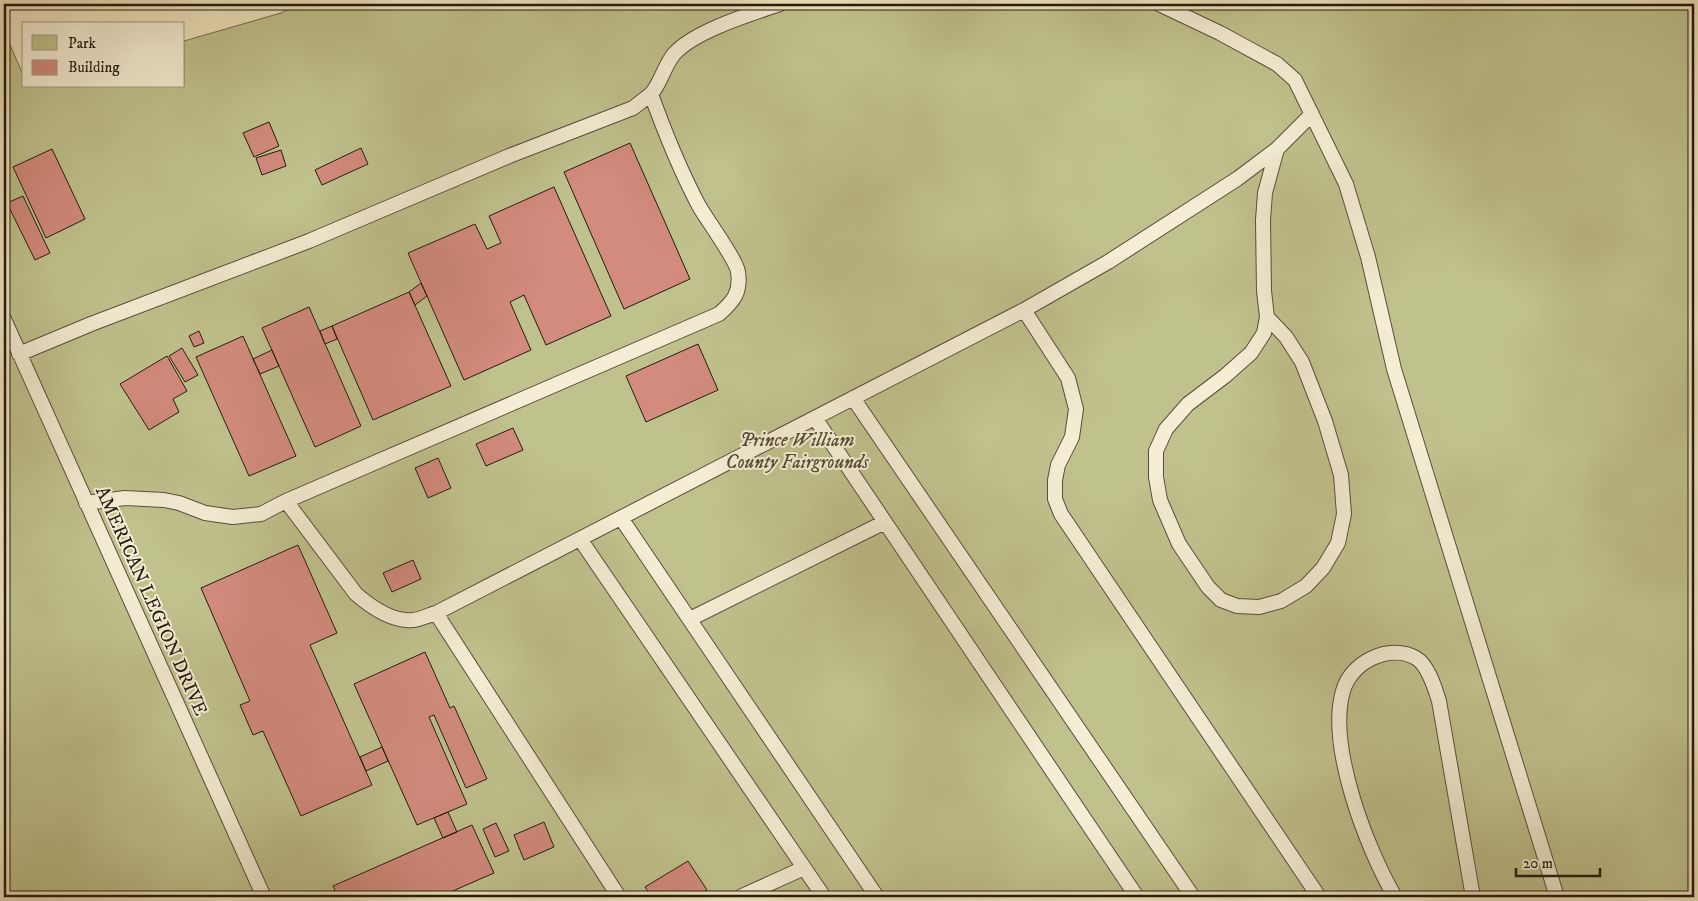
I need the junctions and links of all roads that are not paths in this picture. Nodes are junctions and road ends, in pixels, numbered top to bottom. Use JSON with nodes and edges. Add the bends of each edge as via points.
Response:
{"nodes":[{"id":1,"x":780,"y":4,"type":"edge"},
{"id":2,"x":1159,"y":4,"type":"edge"},
{"id":3,"x":651,"y":94,"type":"junction"},
{"id":4,"x":1312,"y":114,"type":"junction"},
{"id":5,"x":1277,"y":150,"type":"junction"},
{"id":6,"x":1024,"y":310,"type":"junction"},
{"id":7,"x":1267,"y":317,"type":"junction"},
{"id":8,"x":4,"y":320,"type":"edge"},
{"id":9,"x":19,"y":354,"type":"junction"},
{"id":10,"x":853,"y":398,"type":"junction"},
{"id":11,"x":815,"y":418,"type":"junction"},
{"id":12,"x":286,"y":501,"type":"junction"},
{"id":13,"x":86,"y":503,"type":"junction"},
{"id":14,"x":621,"y":518,"type":"junction"},
{"id":15,"x":885,"y":522,"type":"junction"},
{"id":16,"x":580,"y":539,"type":"junction"},
{"id":17,"x":436,"y":614,"type":"junction"},
{"id":18,"x":690,"y":619,"type":"junction"},
{"id":19,"x":804,"y":868,"type":"junction"},
{"id":20,"x":264,"y":897,"type":"edge"},
{"id":21,"x":619,"y":897,"type":"edge"},
{"id":22,"x":740,"y":897,"type":"edge"},
{"id":23,"x":824,"y":897,"type":"edge"},
{"id":24,"x":877,"y":897,"type":"edge"},
{"id":25,"x":1137,"y":897,"type":"edge"},
{"id":26,"x":1193,"y":897,"type":"edge"},
{"id":27,"x":1319,"y":897,"type":"edge"},
{"id":28,"x":1395,"y":897,"type":"edge"},
{"id":29,"x":1473,"y":897,"type":"edge"},
{"id":30,"x":1557,"y":897,"type":"edge"}],
"edges":[{"from":1,"to":3,"type":"lane","via":[[724,24],[682,45],[672,56]]},
{"from":2,"to":4,"type":"lane","via":[[1277,64],[1295,80]]},
{"from":3,"to":9,"type":"lane","via":[[633,108]]},
{"from":3,"to":12,"type":"lane","via":[[672,152],[738,270],[738,289],[731,304],[719,314]]},
{"from":4,"to":5,"type":"lane"},
{"from":4,"to":30,"type":"lane","via":[[1346,184],[1368,257],[1394,369]]},
{"from":5,"to":6,"type":"lane","via":[[1108,262]]},
{"from":5,"to":7,"type":"lane","via":[[1265,193],[1263,220]]},
{"from":6,"to":10,"type":"lane"},
{"from":6,"to":27,"type":"lane","via":[[1068,378],[1076,409],[1072,437],[1058,465],[1055,480],[1061,514]]},
{"from":7,"to":7,"type":"lane","via":[[1264,333],[1251,353],[1188,404],[1166,429],[1156,451],[1160,500],[1179,544],[1208,587],[1222,600],[1237,606],[1258,607],[1281,601],[1306,586],[1323,568],[1338,543],[1344,514],[1341,475],[1302,362],[1286,336]]},
{"from":8,"to":9,"type":"lane","name":"AMERICAN LEGION DRIVE"},
{"from":9,"to":13,"type":"lane","name":"AMERICAN LEGION DRIVE"},
{"from":10,"to":11,"type":"lane"},
{"from":10,"to":26,"type":"lane"},
{"from":11,"to":14,"type":"lane"},
{"from":11,"to":15,"type":"lane"},
{"from":12,"to":13,"type":"lane","via":[[261,514],[233,517],[205,513],[164,500],[125,498]]},
{"from":12,"to":17,"type":"lane","via":[[356,594],[370,607],[388,616],[412,620]]},
{"from":13,"to":20,"type":"lane","name":"AMERICAN LEGION DRIVE"},
{"from":14,"to":16,"type":"lane"},
{"from":14,"to":18,"type":"lane"},
{"from":15,"to":18,"type":"lane"},
{"from":15,"to":25,"type":"lane"},
{"from":16,"to":17,"type":"lane"},
{"from":16,"to":19,"type":"lane"},
{"from":17,"to":21,"type":"lane"},
{"from":18,"to":24,"type":"lane"},
{"from":19,"to":22,"type":"lane"},
{"from":19,"to":23,"type":"lane"},
{"from":28,"to":29,"type":"lane","via":[[1358,812],[1344,763],[1339,719],[1343,690],[1355,669],[1378,655],[1398,652],[1417,658],[1430,677],[1439,700]]}]}
